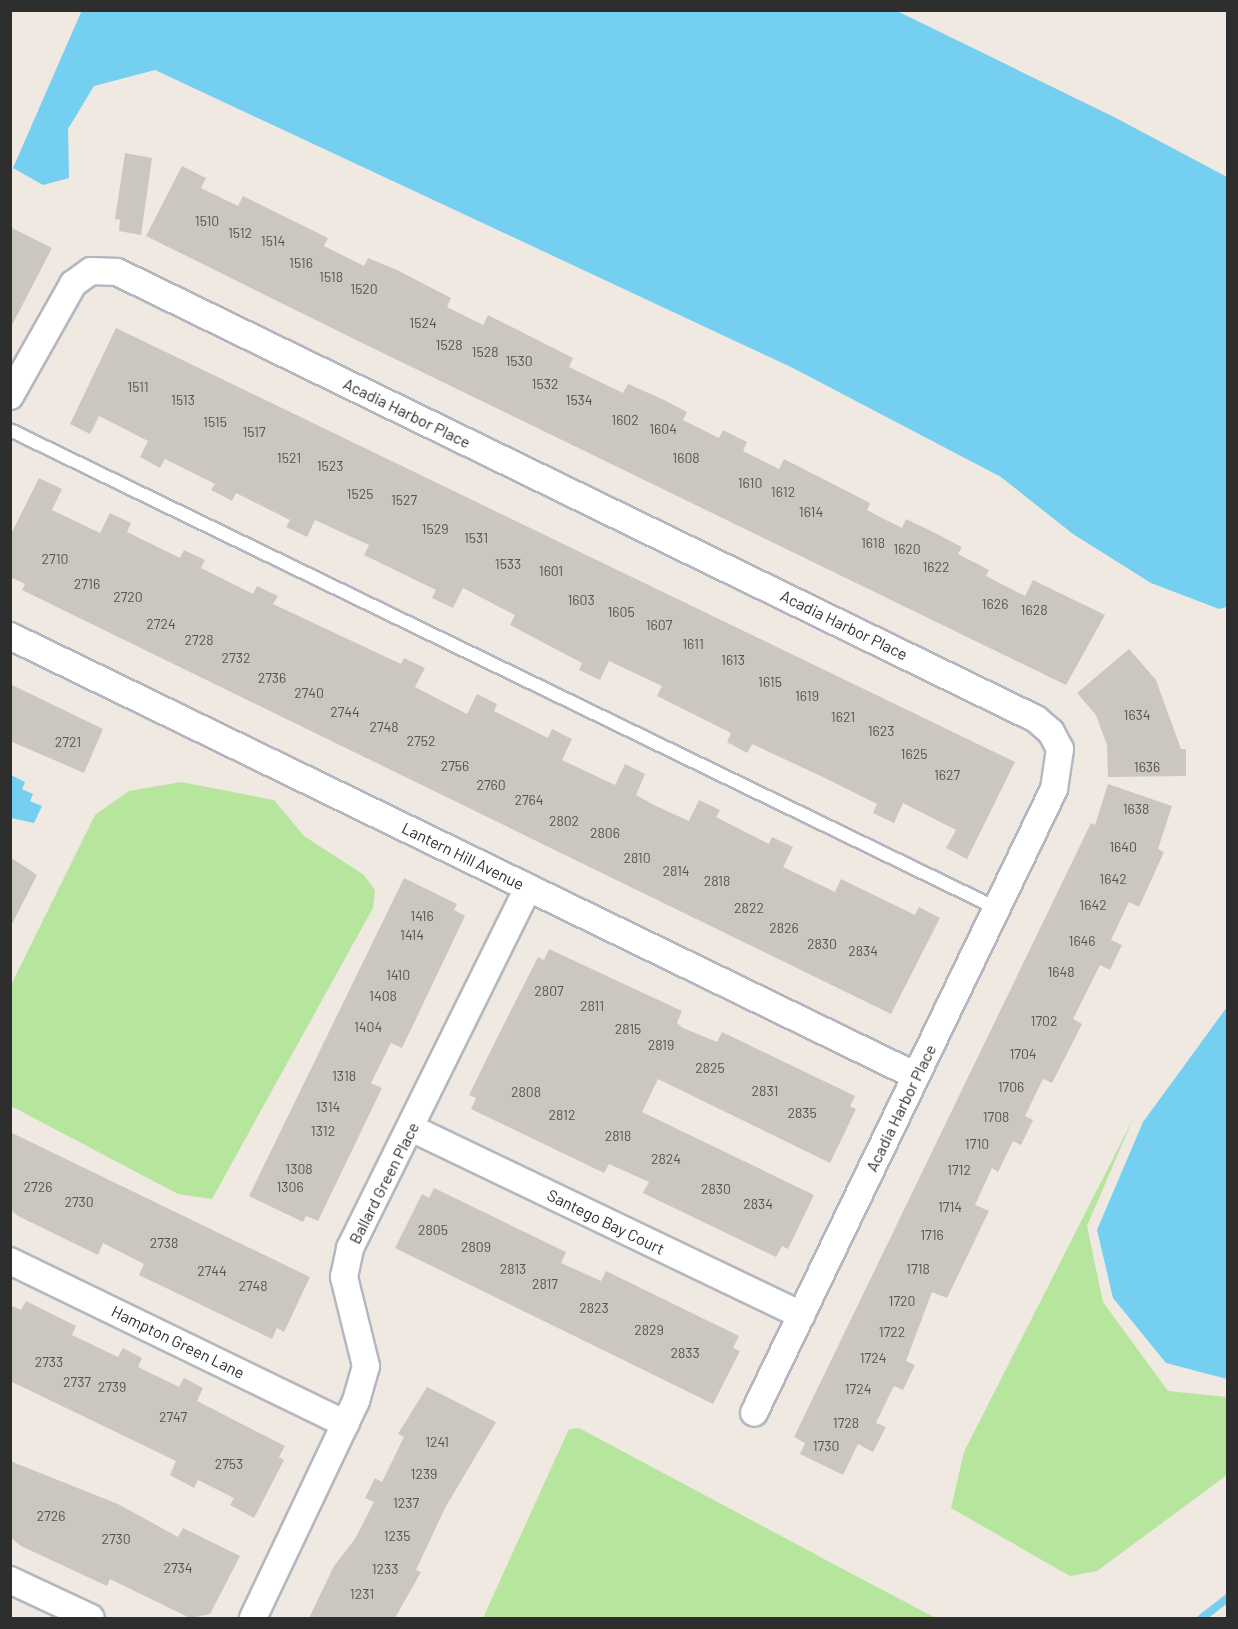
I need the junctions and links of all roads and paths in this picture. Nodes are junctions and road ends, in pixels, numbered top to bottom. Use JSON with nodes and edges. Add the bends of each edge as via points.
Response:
{"nodes":[{"id":1,"x":19,"y":357,"type":"edge"},
{"id":2,"x":10,"y":396,"type":"edge"},
{"id":3,"x":10,"y":430,"type":"edge"},
{"id":4,"x":10,"y":636,"type":"edge"},
{"id":5,"x":528,"y":888,"type":"junction"},
{"id":6,"x":996,"y":908,"type":"junction"},
{"id":7,"x":916,"y":1076,"type":"junction"},
{"id":8,"x":411,"y":1128,"type":"junction"},
{"id":9,"x":10,"y":1261,"type":"edge"},
{"id":10,"x":801,"y":1315,"type":"junction"},
{"id":11,"x":754,"y":1413,"type":"dead end"},
{"id":12,"x":345,"y":1424,"type":"junction"},
{"id":13,"x":10,"y":1580,"type":"edge"},
{"id":14,"x":90,"y":1618,"type":"edge"},
{"id":15,"x":253,"y":1618,"type":"edge"}],
"edges":[{"from":1,"to":2,"type":"street","name":"Acadia Harbor Place"},
{"from":1,"to":6,"type":"street","name":"Acadia Harbor Place","via":[[73,284],[92,271],[117,272],[1036,719],[1060,749],[1060,770]]},
{"from":3,"to":6,"type":"lane"},
{"from":4,"to":5,"type":"street","name":"Lantern Hill Avenue"},
{"from":5,"to":7,"type":"street","name":"Lantern Hill Avenue"},
{"from":5,"to":8,"type":"street","name":"Ballard Green Place"},
{"from":6,"to":7,"type":"street","name":"Acadia Harbor Place"},
{"from":7,"to":10,"type":"street","name":"Acadia Harbor Place"},
{"from":8,"to":10,"type":"street","name":"Santego Bay Court"},
{"from":8,"to":12,"type":"street","name":"Ballard Green Place","via":[[350,1248],[344,1277],[366,1366]]},
{"from":9,"to":12,"type":"street","name":"Hampton Green Lane"},
{"from":10,"to":11,"type":"street","name":"Acadia Harbor Place"},
{"from":12,"to":15,"type":"street","name":"Ballard Green Place"},
{"from":13,"to":14,"type":"street"}]}
